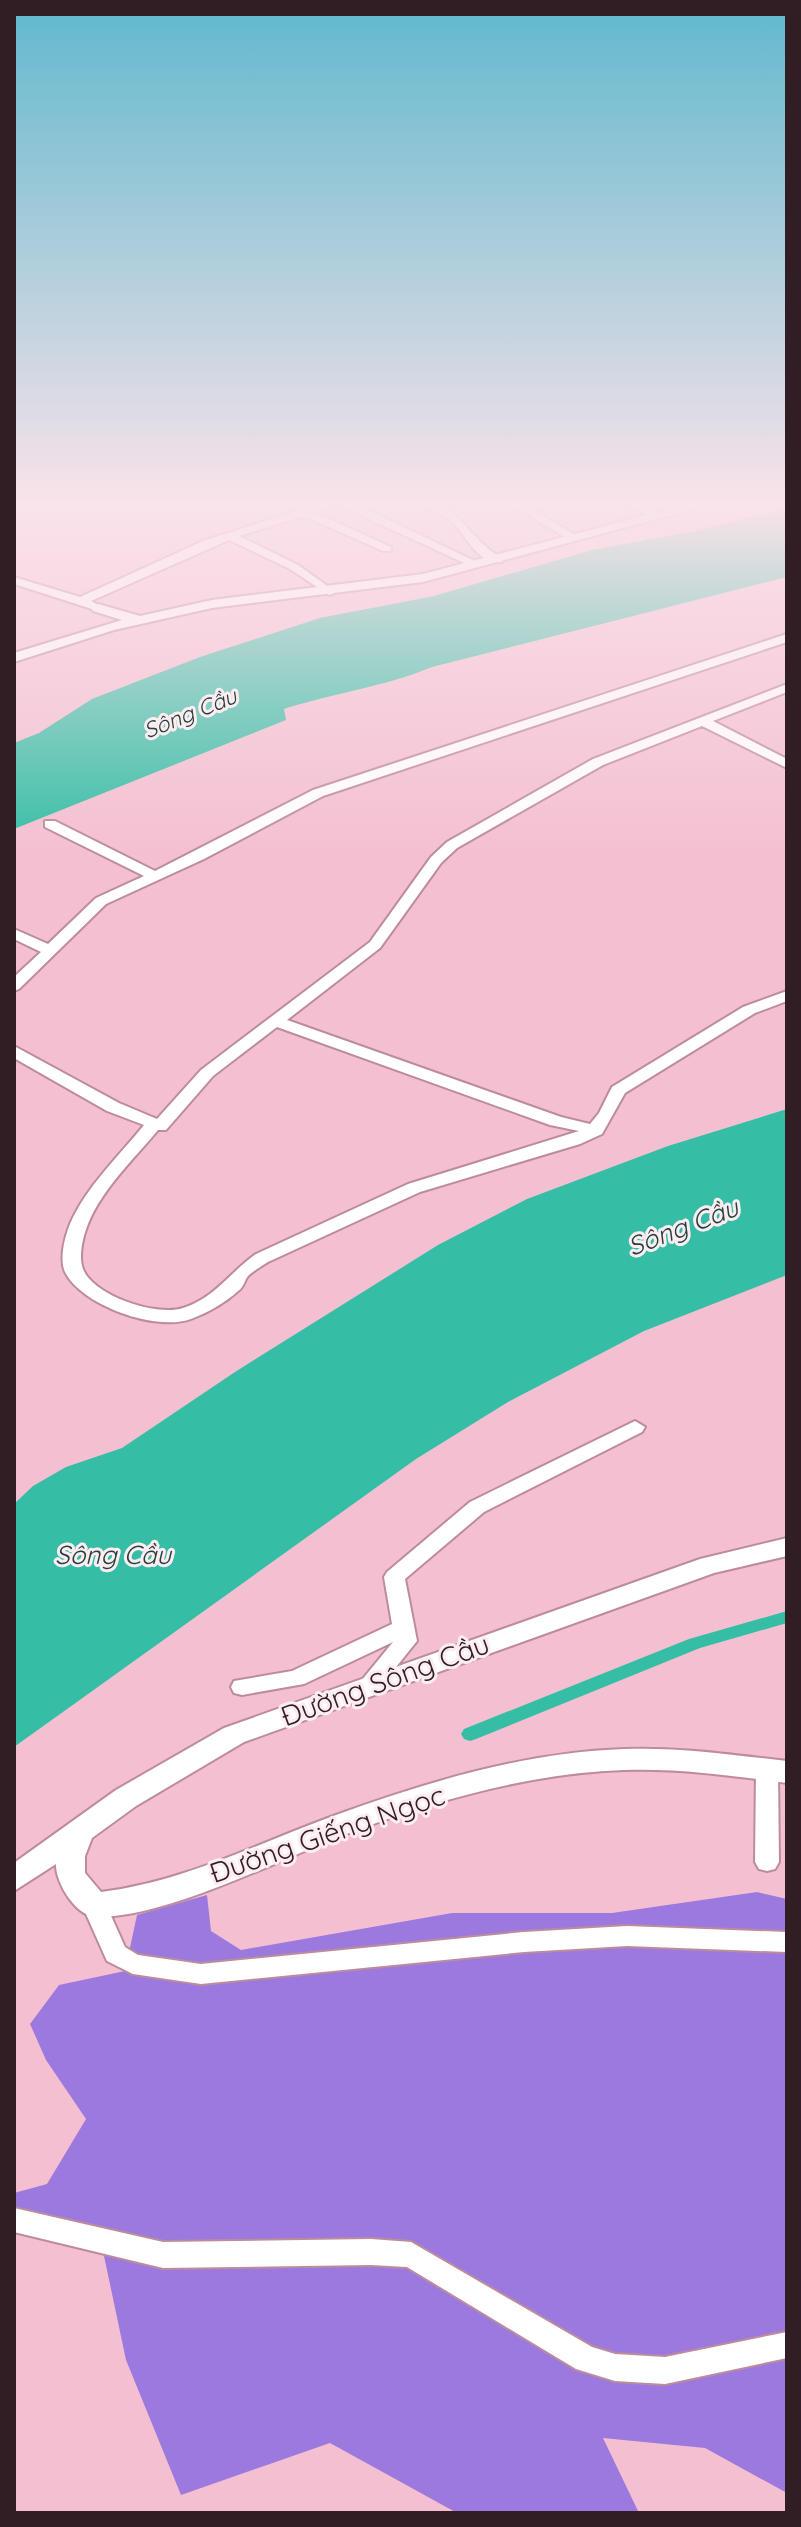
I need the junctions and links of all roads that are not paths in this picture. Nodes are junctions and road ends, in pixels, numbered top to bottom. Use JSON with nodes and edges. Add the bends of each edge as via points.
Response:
{"nodes":[{"id":1,"x":108,"y":618,"type":"edge"},
{"id":2,"x":139,"y":618,"type":"edge"},
{"id":3,"x":148,"y":618,"type":"edge"},
{"id":4,"x":143,"y":619,"type":"junction"},
{"id":5,"x":110,"y":627,"type":"junction"},
{"id":6,"x":787,"y":638,"type":"edge"},
{"id":7,"x":14,"y":658,"type":"edge"},
{"id":8,"x":787,"y":688,"type":"edge"},
{"id":9,"x":700,"y":720,"type":"junction"},
{"id":10,"x":787,"y":764,"type":"edge"},
{"id":11,"x":50,"y":824,"type":"dead end"},
{"id":12,"x":155,"y":876,"type":"junction"},
{"id":13,"x":14,"y":933,"type":"edge"},
{"id":14,"x":49,"y":950,"type":"junction"},
{"id":15,"x":14,"y":986,"type":"edge"},
{"id":16,"x":787,"y":996,"type":"edge"},
{"id":17,"x":276,"y":1021,"type":"junction"},
{"id":18,"x":14,"y":1051,"type":"edge"},
{"id":19,"x":154,"y":1124,"type":"junction"},
{"id":20,"x":596,"y":1130,"type":"junction"},
{"id":21,"x":635,"y":1427,"type":"dead end"},
{"id":22,"x":787,"y":1547,"type":"edge"},
{"id":23,"x":405,"y":1627,"type":"junction"},
{"id":24,"x":368,"y":1686,"type":"junction"},
{"id":25,"x":242,"y":1687,"type":"dead end"},
{"id":26,"x":777,"y":1771,"type":"edge"},
{"id":27,"x":80,"y":1832,"type":"junction"},
{"id":28,"x":767,"y":1862,"type":"dead end"},
{"id":29,"x":14,"y":1879,"type":"edge"},
{"id":30,"x":94,"y":1905,"type":"junction"},
{"id":31,"x":787,"y":1942,"type":"edge"},
{"id":32,"x":14,"y":2220,"type":"edge"},
{"id":33,"x":787,"y":2345,"type":"edge"}],
"edges":[{"from":1,"to":5,"type":"main road"},
{"from":2,"to":4,"type":"main road"},
{"from":3,"to":4,"type":"main road"},
{"from":4,"to":5,"type":"main road"},
{"from":5,"to":7,"type":"main road"},
{"from":6,"to":12,"type":"street","via":[[318,793]]},
{"from":8,"to":9,"type":"street"},
{"from":9,"to":10,"type":"street"},
{"from":9,"to":17,"type":"street","via":[[598,762],[452,845],[375,945]]},
{"from":11,"to":12,"type":"street"},
{"from":12,"to":14,"type":"street","via":[[101,901]]},
{"from":13,"to":14,"type":"street"},
{"from":14,"to":15,"type":"street"},
{"from":16,"to":20,"type":"street","via":[[749,1010],[618,1090],[610,1115]]},
{"from":17,"to":19,"type":"street","via":[[207,1073],[160,1126]]},
{"from":17,"to":20,"type":"street","via":[[556,1121]]},
{"from":18,"to":19,"type":"street"},
{"from":19,"to":20,"type":"street","via":[[79,1224],[73,1270],[110,1302],[145,1314],[184,1315],[216,1299],[262,1258],[303,1237],[414,1188]]},
{"from":21,"to":23,"type":"street","via":[[503,1491],[440,1535],[394,1577]]},
{"from":22,"to":24,"type":"main road","name":"Đường Sông Cầu","via":[[709,1565]]},
{"from":23,"to":24,"type":"street","via":[[406,1641]]},
{"from":23,"to":25,"type":"street","via":[[296,1678]]},
{"from":24,"to":27,"type":"main road","name":"Đường Sông Cầu","via":[[234,1735],[126,1798]]},
{"from":26,"to":28,"type":"street"},
{"from":26,"to":30,"type":"main road","name":"Đường Giếng Ngọc","via":[[699,1762],[602,1761],[535,1772],[412,1799],[200,1878]]},
{"from":27,"to":29,"type":"main road","name":"Đường Sông Cầu"},
{"from":27,"to":30,"type":"main road","via":[[70,1876]]},
{"from":30,"to":31,"type":"street","via":[[116,1954],[133,1964],[201,1974],[627,1936]]},
{"from":32,"to":33,"type":"street","via":[[163,2255],[411,2255],[586,2359],[613,2368],[648,2373],[687,2370]]}]}
